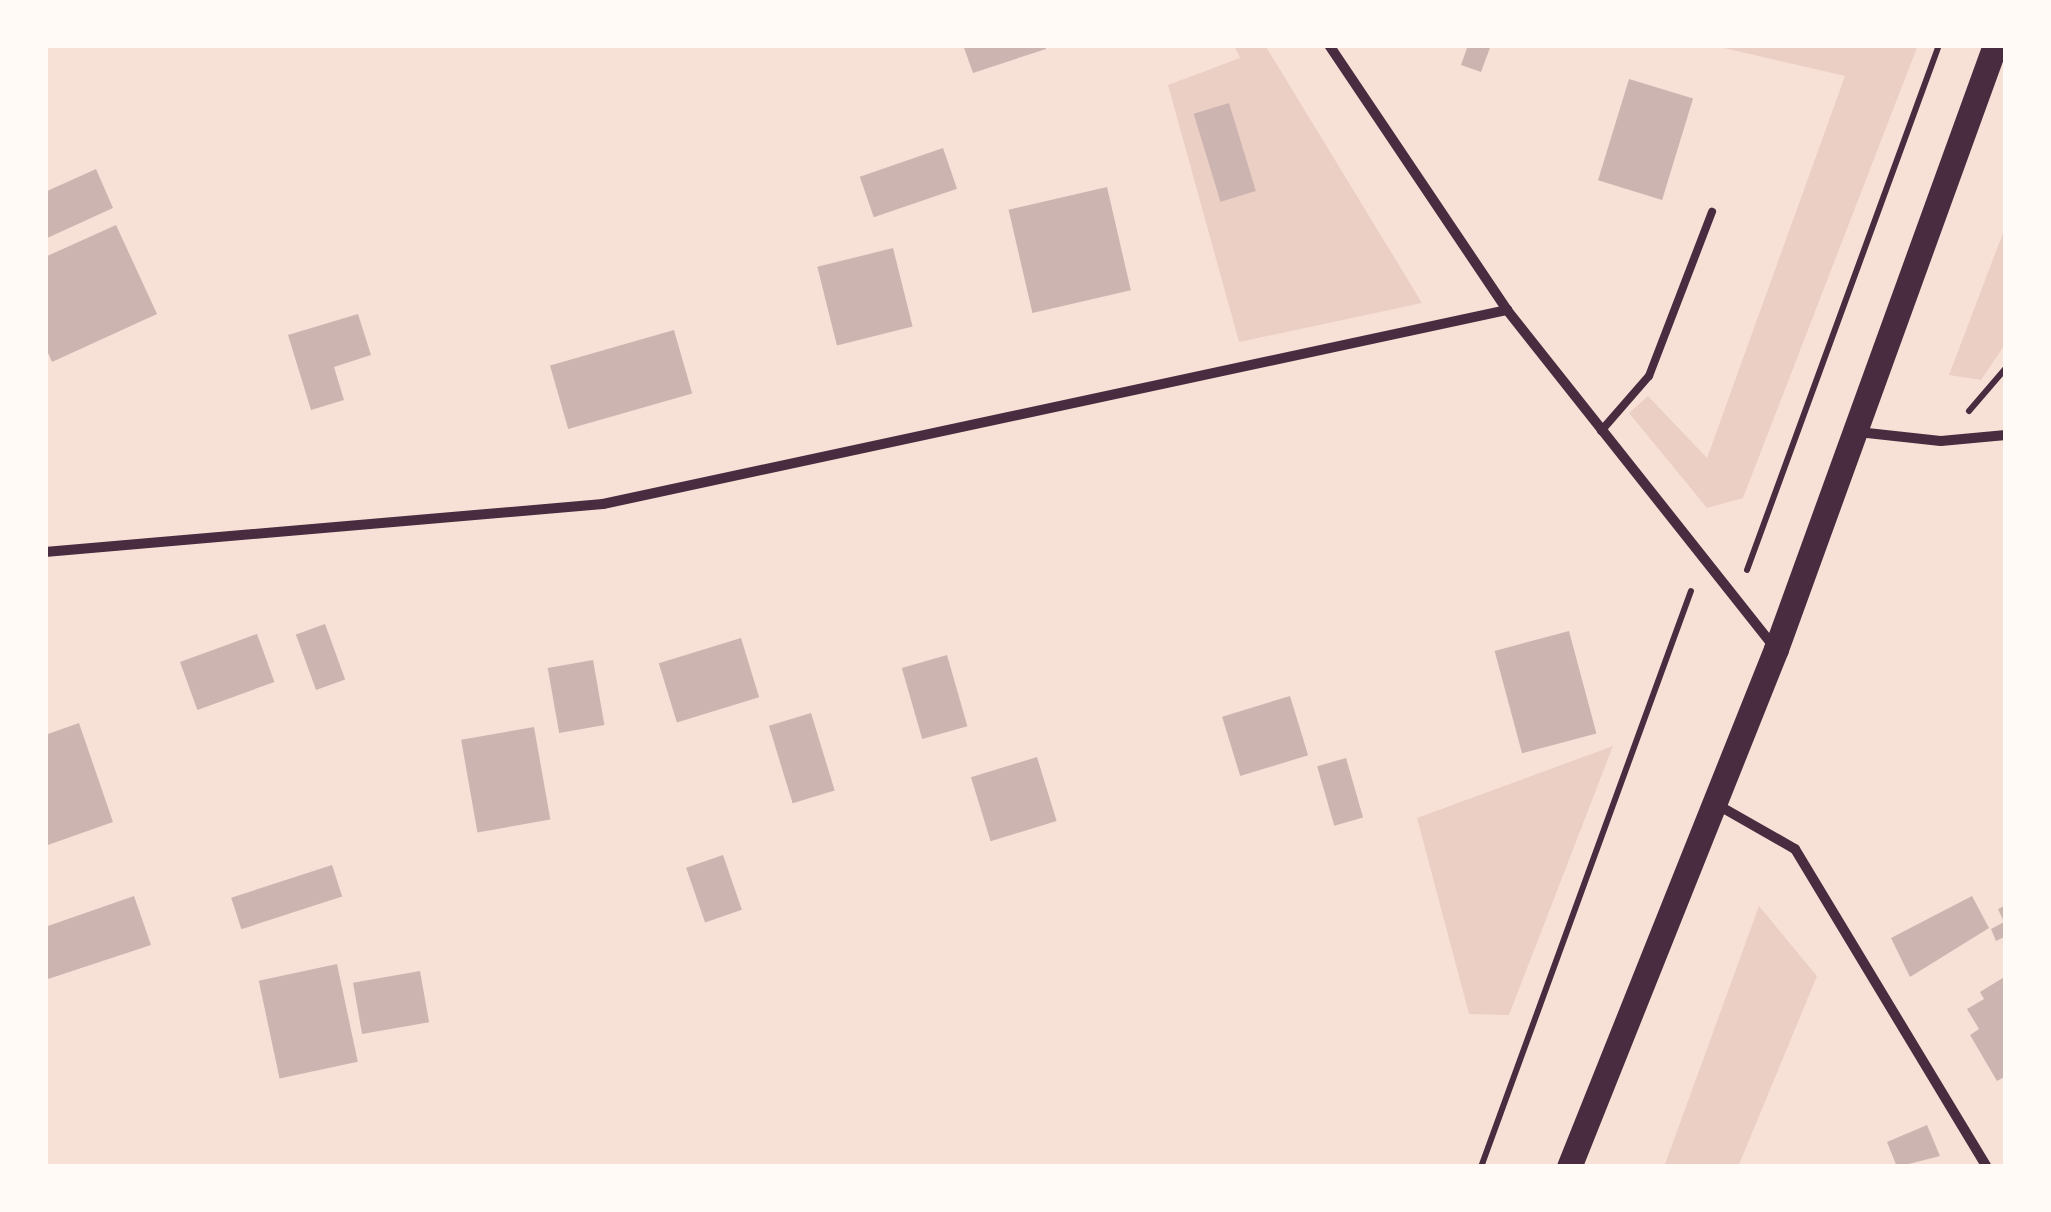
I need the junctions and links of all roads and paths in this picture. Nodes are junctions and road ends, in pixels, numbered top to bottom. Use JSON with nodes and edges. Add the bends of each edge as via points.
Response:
{"nodes":[{"id":1,"x":1329,"y":45,"type":"edge"},
{"id":2,"x":1939,"y":45,"type":"edge"},
{"id":3,"x":1995,"y":45,"type":"edge"},
{"id":4,"x":1712,"y":212,"type":"dead end"},
{"id":5,"x":1507,"y":310,"type":"junction"},
{"id":6,"x":1601,"y":432,"type":"junction"},
{"id":7,"x":1855,"y":432,"type":"junction"},
{"id":8,"x":2006,"y":435,"type":"edge"},
{"id":9,"x":45,"y":552,"type":"edge"},
{"id":10,"x":1701,"y":563,"type":"junction"},
{"id":11,"x":1735,"y":604,"type":"junction"},
{"id":12,"x":1776,"y":649,"type":"junction"},
{"id":13,"x":1715,"y":804,"type":"junction"},
{"id":14,"x":1481,"y":1167,"type":"edge"},
{"id":15,"x":1569,"y":1167,"type":"edge"},
{"id":16,"x":1987,"y":1167,"type":"edge"}],
"edges":[{"from":1,"to":5,"type":"street"},
{"from":2,"to":11,"type":"path"},
{"from":3,"to":7,"type":"main road"},
{"from":4,"to":6,"type":"lane","via":[[1649,376]]},
{"from":5,"to":6,"type":"street"},
{"from":5,"to":9,"type":"street","via":[[604,504]]},
{"from":6,"to":10,"type":"street"},
{"from":7,"to":8,"type":"street","via":[[1941,442]]},
{"from":7,"to":12,"type":"main road"},
{"from":10,"to":11,"type":"street"},
{"from":10,"to":14,"type":"path"},
{"from":11,"to":12,"type":"street"},
{"from":12,"to":13,"type":"main road"},
{"from":13,"to":15,"type":"main road"},
{"from":13,"to":16,"type":"street","via":[[1795,850]]}]}
